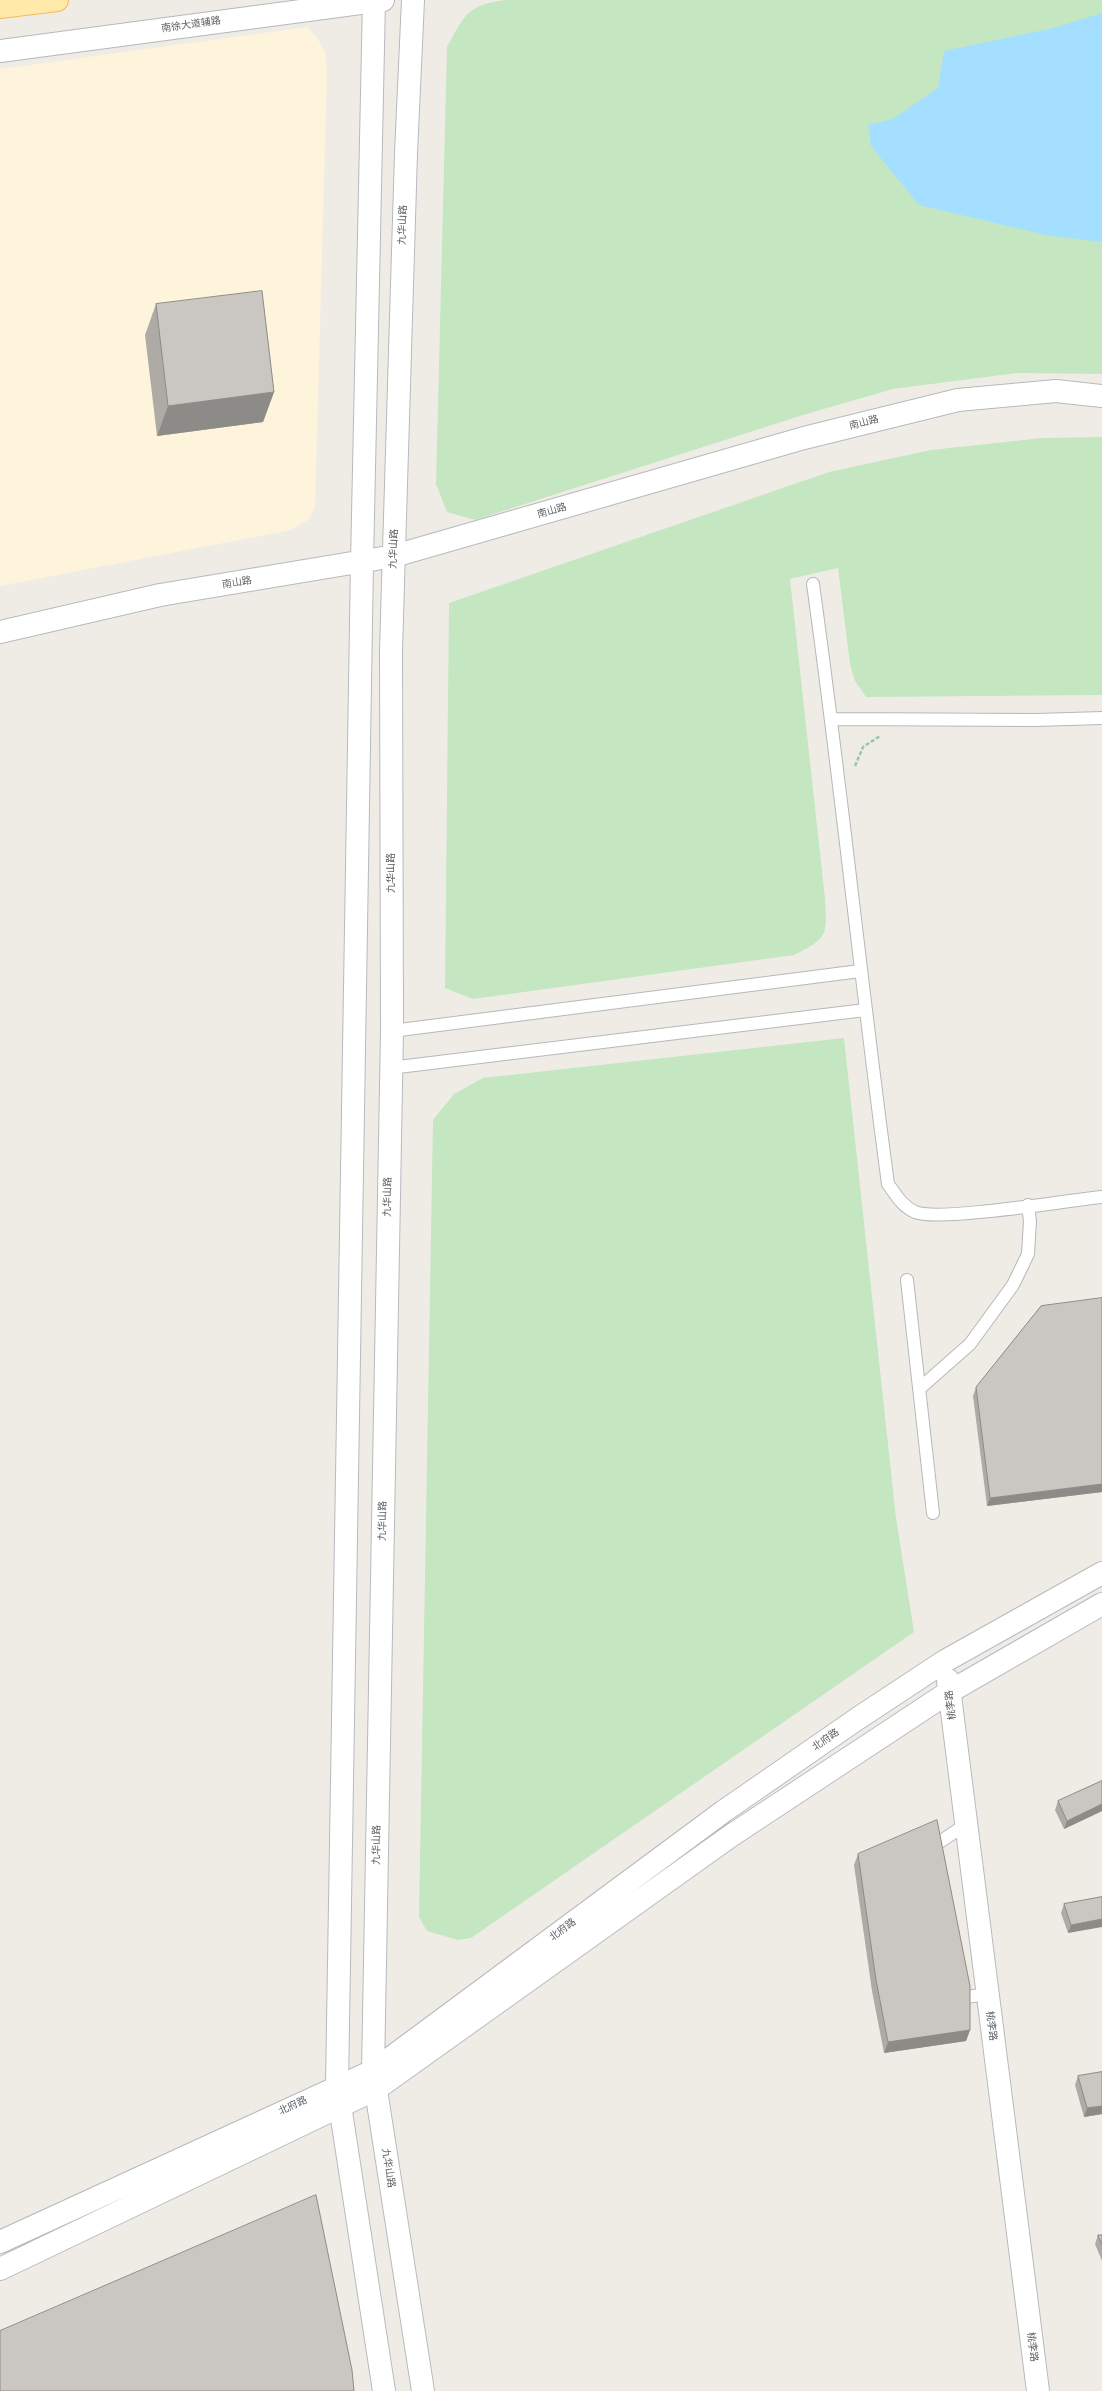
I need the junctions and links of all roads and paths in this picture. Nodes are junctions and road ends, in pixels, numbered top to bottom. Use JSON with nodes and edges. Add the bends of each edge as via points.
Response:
{"nodes":[{"id":1,"x":57,"y":0,"type":"edge"},
{"id":2,"x":377,"y":0,"type":"edge"},
{"id":3,"x":413,"y":0,"type":"edge"},
{"id":4,"x":0,"y":7,"type":"edge"},
{"id":5,"x":0,"y":51,"type":"edge"},
{"id":6,"x":1102,"y":396,"type":"edge"},
{"id":7,"x":394,"y":556,"type":"junction"},
{"id":8,"x":362,"y":562,"type":"junction"},
{"id":9,"x":813,"y":584,"type":"dead end"},
{"id":10,"x":0,"y":632,"type":"edge"},
{"id":11,"x":1102,"y":718,"type":"edge"},
{"id":12,"x":832,"y":719,"type":"junction"},
{"id":13,"x":888,"y":736,"type":"dead end"},
{"id":14,"x":854,"y":769,"type":"dead end"},
{"id":15,"x":860,"y":971,"type":"junction"},
{"id":16,"x":865,"y":1010,"type":"junction"},
{"id":17,"x":392,"y":1031,"type":"junction"},
{"id":18,"x":390,"y":1068,"type":"junction"},
{"id":19,"x":1102,"y":1197,"type":"edge"},
{"id":20,"x":1028,"y":1205,"type":"junction"},
{"id":21,"x":907,"y":1280,"type":"dead end"},
{"id":22,"x":919,"y":1389,"type":"junction"},
{"id":23,"x":933,"y":1513,"type":"dead end"},
{"id":24,"x":1102,"y":1573,"type":"edge"},
{"id":25,"x":1102,"y":1604,"type":"edge"},
{"id":26,"x":946,"y":1661,"type":"junction"},
{"id":27,"x":949,"y":1692,"type":"junction"},
{"id":28,"x":965,"y":1826,"type":"junction"},
{"id":29,"x":921,"y":1855,"type":"edge"},
{"id":30,"x":944,"y":1990,"type":"edge"},
{"id":31,"x":987,"y":1994,"type":"junction"},
{"id":32,"x":375,"y":2080,"type":"junction"},
{"id":33,"x":339,"y":2096,"type":"junction"},
{"id":34,"x":0,"y":2242,"type":"edge"},
{"id":35,"x":0,"y":2269,"type":"edge"},
{"id":36,"x":384,"y":2391,"type":"edge"},
{"id":37,"x":423,"y":2391,"type":"edge"},
{"id":38,"x":1038,"y":2391,"type":"edge"}],
"edges":[{"from":1,"to":4,"type":"main road"},
{"from":2,"to":5,"type":"main road","name":"南徐大道辅路"},
{"from":2,"to":8,"type":"main road"},
{"from":3,"to":7,"type":"main road","name":"九华山路"},
{"from":6,"to":7,"type":"main road","name":"南山路","via":[[1056,391],[958,400],[804,438]]},
{"from":7,"to":8,"type":"main road","name":"南山路"},
{"from":7,"to":17,"type":"main road","name":"九华山路","via":[[391,650]]},
{"from":8,"to":10,"type":"main road","name":"南山路","via":[[160,595]]},
{"from":8,"to":33,"type":"main road"},
{"from":9,"to":12,"type":"lane"},
{"from":11,"to":12,"type":"lane"},
{"from":12,"to":15,"type":"lane"},
{"from":13,"to":14,"type":"path","via":[[881,736],[863,747]]},
{"from":15,"to":16,"type":"lane"},
{"from":15,"to":17,"type":"lane"},
{"from":16,"to":18,"type":"lane"},
{"from":16,"to":20,"type":"lane","via":[[888,1184],[902,1204],[917,1213],[939,1214],[971,1213]]},
{"from":17,"to":18,"type":"main road","name":"九华山路"},
{"from":18,"to":32,"type":"main road","name":"九华山路"},
{"from":19,"to":20,"type":"lane"},
{"from":20,"to":22,"type":"lane","via":[[1028,1254],[1013,1285],[970,1344]]},
{"from":21,"to":22,"type":"lane"},
{"from":22,"to":23,"type":"lane"},
{"from":24,"to":26,"type":"main road","name":"北府路"},
{"from":25,"to":27,"type":"main road","name":"北府路"},
{"from":26,"to":27,"type":"main road","name":"桃李路"},
{"from":26,"to":32,"type":"main road","name":"北府路","via":[[856,1719],[724,1811]]},
{"from":27,"to":28,"type":"main road","name":"桃李路"},
{"from":27,"to":32,"type":"main road","name":"北府路","via":[[732,1834]]},
{"from":28,"to":29,"type":"lane"},
{"from":28,"to":31,"type":"main road","name":"桃李路"},
{"from":30,"to":31,"type":"lane","via":[[966,1997]]},
{"from":31,"to":38,"type":"main road","name":"桃李路"},
{"from":32,"to":33,"type":"main road","name":"北府路"},
{"from":32,"to":37,"type":"main road","name":"九华山路"},
{"from":33,"to":34,"type":"main road","name":"北府路"},
{"from":33,"to":35,"type":"main road","name":"北府路"},
{"from":33,"to":36,"type":"main road"}]}
